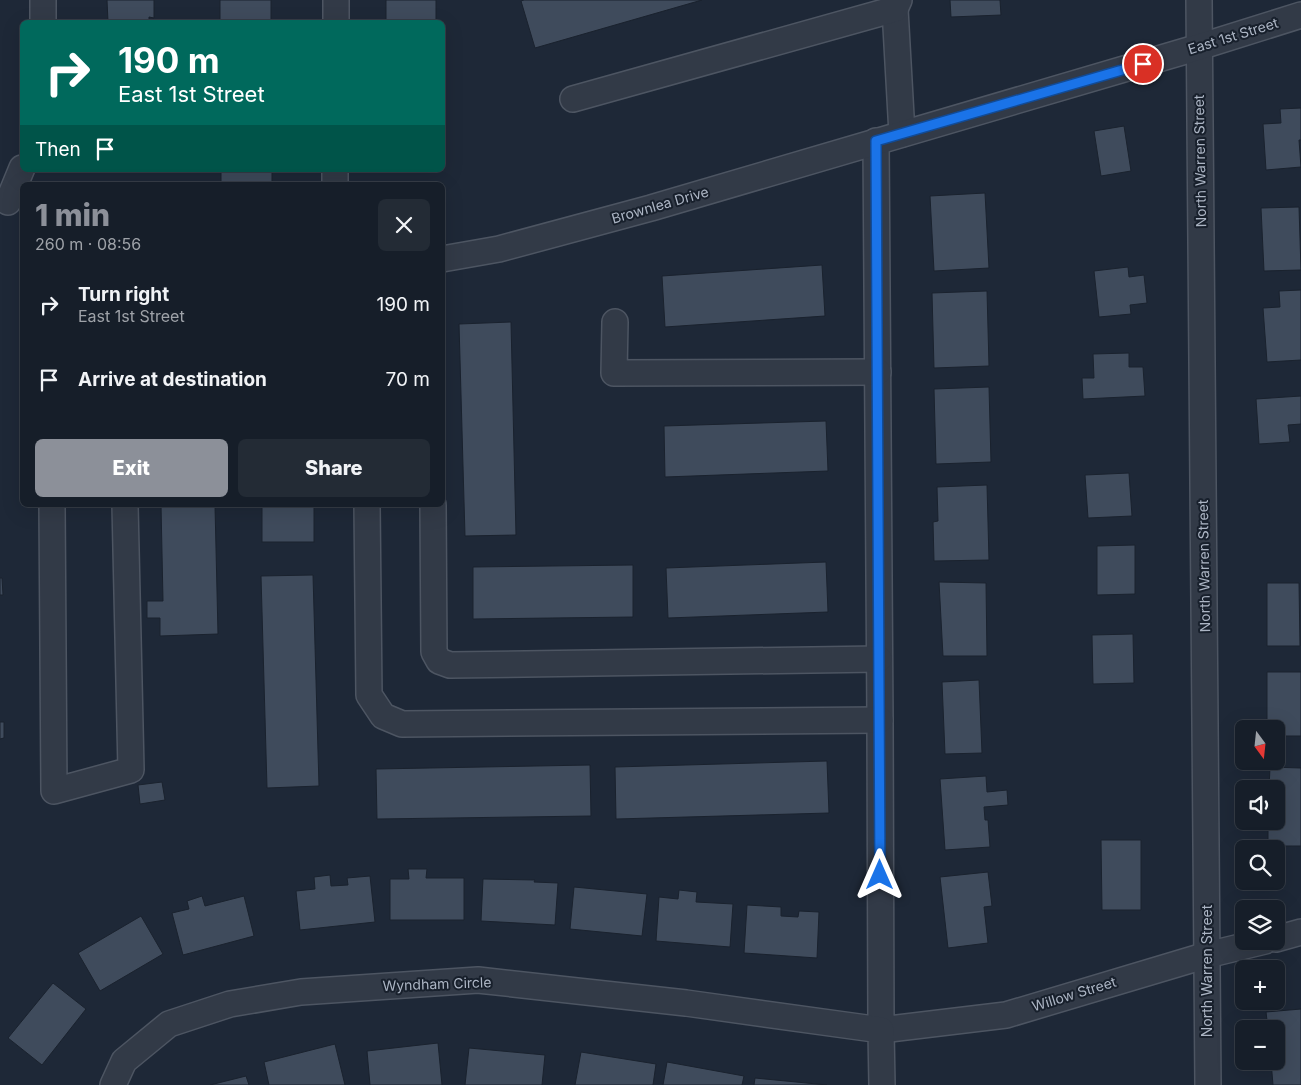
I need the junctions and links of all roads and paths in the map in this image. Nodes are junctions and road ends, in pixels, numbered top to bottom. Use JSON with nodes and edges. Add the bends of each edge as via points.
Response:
{"nodes":[{"id":1,"x":43,"y":0,"type":"edge"},
{"id":2,"x":336,"y":0,"type":"edge"},
{"id":3,"x":1199,"y":0,"type":"edge"},
{"id":4,"x":897,"y":5,"type":"edge"},
{"id":5,"x":1301,"y":15,"type":"edge"},
{"id":6,"x":43,"y":20,"type":"edge"},
{"id":7,"x":336,"y":20,"type":"edge"},
{"id":8,"x":1199,"y":47,"type":"junction"},
{"id":9,"x":573,"y":99,"type":"dead end"},
{"id":10,"x":902,"y":134,"type":"junction"},
{"id":11,"x":876,"y":141,"type":"junction"},
{"id":12,"x":21,"y":172,"type":"edge"},
{"id":13,"x":10,"y":203,"type":"edge"},
{"id":14,"x":445,"y":258,"type":"edge"},
{"id":15,"x":615,"y":322,"type":"dead end"},
{"id":16,"x":878,"y":372,"type":"junction"},
{"id":17,"x":52,"y":507,"type":"edge"},
{"id":18,"x":125,"y":507,"type":"edge"},
{"id":19,"x":367,"y":507,"type":"edge"},
{"id":20,"x":433,"y":507,"type":"edge"},
{"id":21,"x":879,"y":659,"type":"junction"},
{"id":22,"x":880,"y":720,"type":"junction"},
{"id":23,"x":1301,"y":932,"type":"edge"},
{"id":24,"x":1285,"y":936,"type":"edge"},
{"id":25,"x":1235,"y":948,"type":"edge"},
{"id":26,"x":1208,"y":955,"type":"junction"},
{"id":27,"x":881,"y":1030,"type":"junction"},
{"id":28,"x":113,"y":1085,"type":"edge"},
{"id":29,"x":882,"y":1085,"type":"edge"},
{"id":30,"x":1208,"y":1085,"type":"edge"}],
"edges":[{"from":1,"to":6,"type":"street"},
{"from":2,"to":7,"type":"street"},
{"from":3,"to":8,"type":"street","name":"North Warren Street"},
{"from":4,"to":9,"type":"street"},
{"from":4,"to":10,"type":"street"},
{"from":5,"to":8,"type":"street","name":"East 1st Street"},
{"from":8,"to":10,"type":"street","name":"East 1st Street"},
{"from":8,"to":26,"type":"street","name":"North Warren Street"},
{"from":10,"to":11,"type":"street","name":"East 1st Street"},
{"from":11,"to":14,"type":"street","name":"Brownlea Drive","via":[[556,234],[499,249]]},
{"from":11,"to":16,"type":"street"},
{"from":12,"to":13,"type":"street"},
{"from":15,"to":16,"type":"street","via":[[614,373]]},
{"from":16,"to":21,"type":"street"},
{"from":17,"to":18,"type":"street","via":[[54,792],[131,770]]},
{"from":19,"to":22,"type":"street","via":[[369,695],[383,716],[402,724]]},
{"from":20,"to":21,"type":"street","via":[[434,652],[439,661],[450,665]]},
{"from":21,"to":22,"type":"street"},
{"from":22,"to":27,"type":"street"},
{"from":23,"to":24,"type":"street"},
{"from":25,"to":26,"type":"street","name":"Willow Street"},
{"from":26,"to":27,"type":"street","name":"Willow Street","via":[[1006,1015]]},
{"from":26,"to":30,"type":"street","name":"North Warren Street"},
{"from":27,"to":28,"type":"street","name":"Wyndham Circle","via":[[686,1003],[478,980],[311,991],[230,1004],[168,1024],[124,1061]]},
{"from":27,"to":29,"type":"street"}]}
